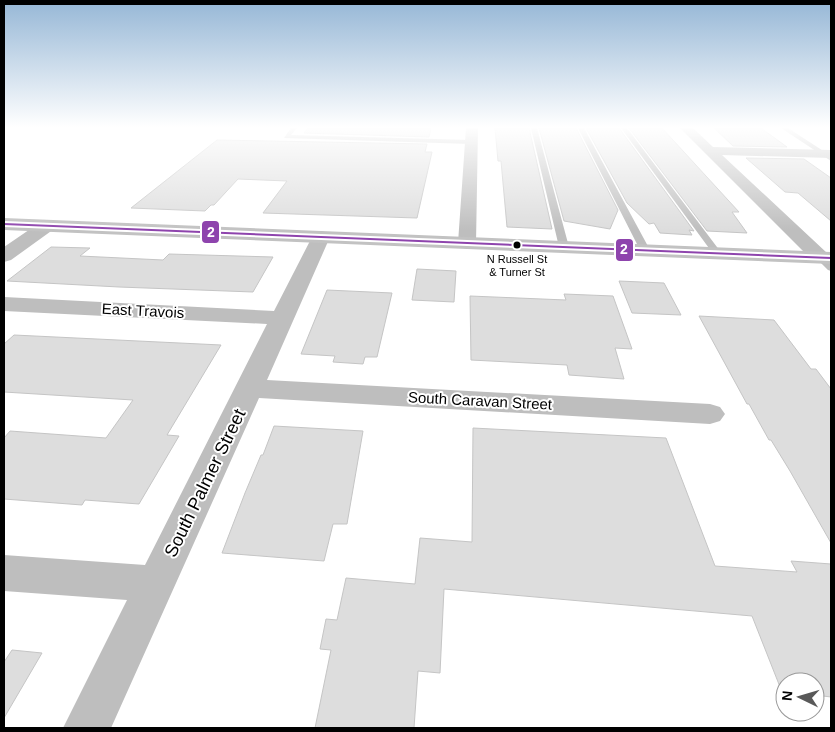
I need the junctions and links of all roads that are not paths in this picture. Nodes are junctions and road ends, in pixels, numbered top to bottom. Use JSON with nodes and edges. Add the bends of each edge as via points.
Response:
{"nodes":[{"id":1,"x":470,"y":162,"type":"edge"},
{"id":2,"x":543,"y":162,"type":"edge"},
{"id":3,"x":599,"y":162,"type":"edge"},
{"id":4,"x":649,"y":162,"type":"edge"},
{"id":5,"x":722,"y":162,"type":"edge"},
{"id":6,"x":4,"y":224,"type":"edge"},
{"id":7,"x":48,"y":225,"type":"junction"},
{"id":8,"x":321,"y":237,"type":"junction"},
{"id":9,"x":467,"y":243,"type":"junction"},
{"id":10,"x":564,"y":247,"type":"junction"},
{"id":11,"x":645,"y":250,"type":"junction"},
{"id":12,"x":717,"y":253,"type":"junction"},
{"id":13,"x":4,"y":256,"type":"edge"},
{"id":14,"x":827,"y":261,"type":"edge"},
{"id":15,"x":4,"y":304,"type":"edge"},
{"id":16,"x":282,"y":318,"type":"junction"},
{"id":17,"x":250,"y":388,"type":"junction"},
{"id":18,"x":710,"y":414,"type":"dead end"},
{"id":19,"x":4,"y":573,"type":"edge"},
{"id":20,"x":156,"y":584,"type":"junction"},
{"id":21,"x":87,"y":728,"type":"edge"}],
"edges":[{"from":1,"to":9,"type":"street"},
{"from":2,"to":10,"type":"lane"},
{"from":3,"to":11,"type":"lane"},
{"from":4,"to":12,"type":"lane"},
{"from":5,"to":14,"type":"street"},
{"from":6,"to":7,"type":"street"},
{"from":7,"to":8,"type":"street"},
{"from":7,"to":13,"type":"street"},
{"from":8,"to":9,"type":"street"},
{"from":8,"to":16,"type":"street","name":"South Palmer Street"},
{"from":9,"to":10,"type":"street"},
{"from":10,"to":11,"type":"street"},
{"from":11,"to":12,"type":"street"},
{"from":12,"to":14,"type":"street"},
{"from":15,"to":16,"type":"street","name":"East Travois"},
{"from":16,"to":17,"type":"street","name":"South Palmer Street"},
{"from":17,"to":18,"type":"street","name":"South Caravan Street"},
{"from":17,"to":20,"type":"street","name":"South Palmer Street"},
{"from":19,"to":20,"type":"street"},
{"from":20,"to":21,"type":"street","name":"South Palmer Street"}]}
